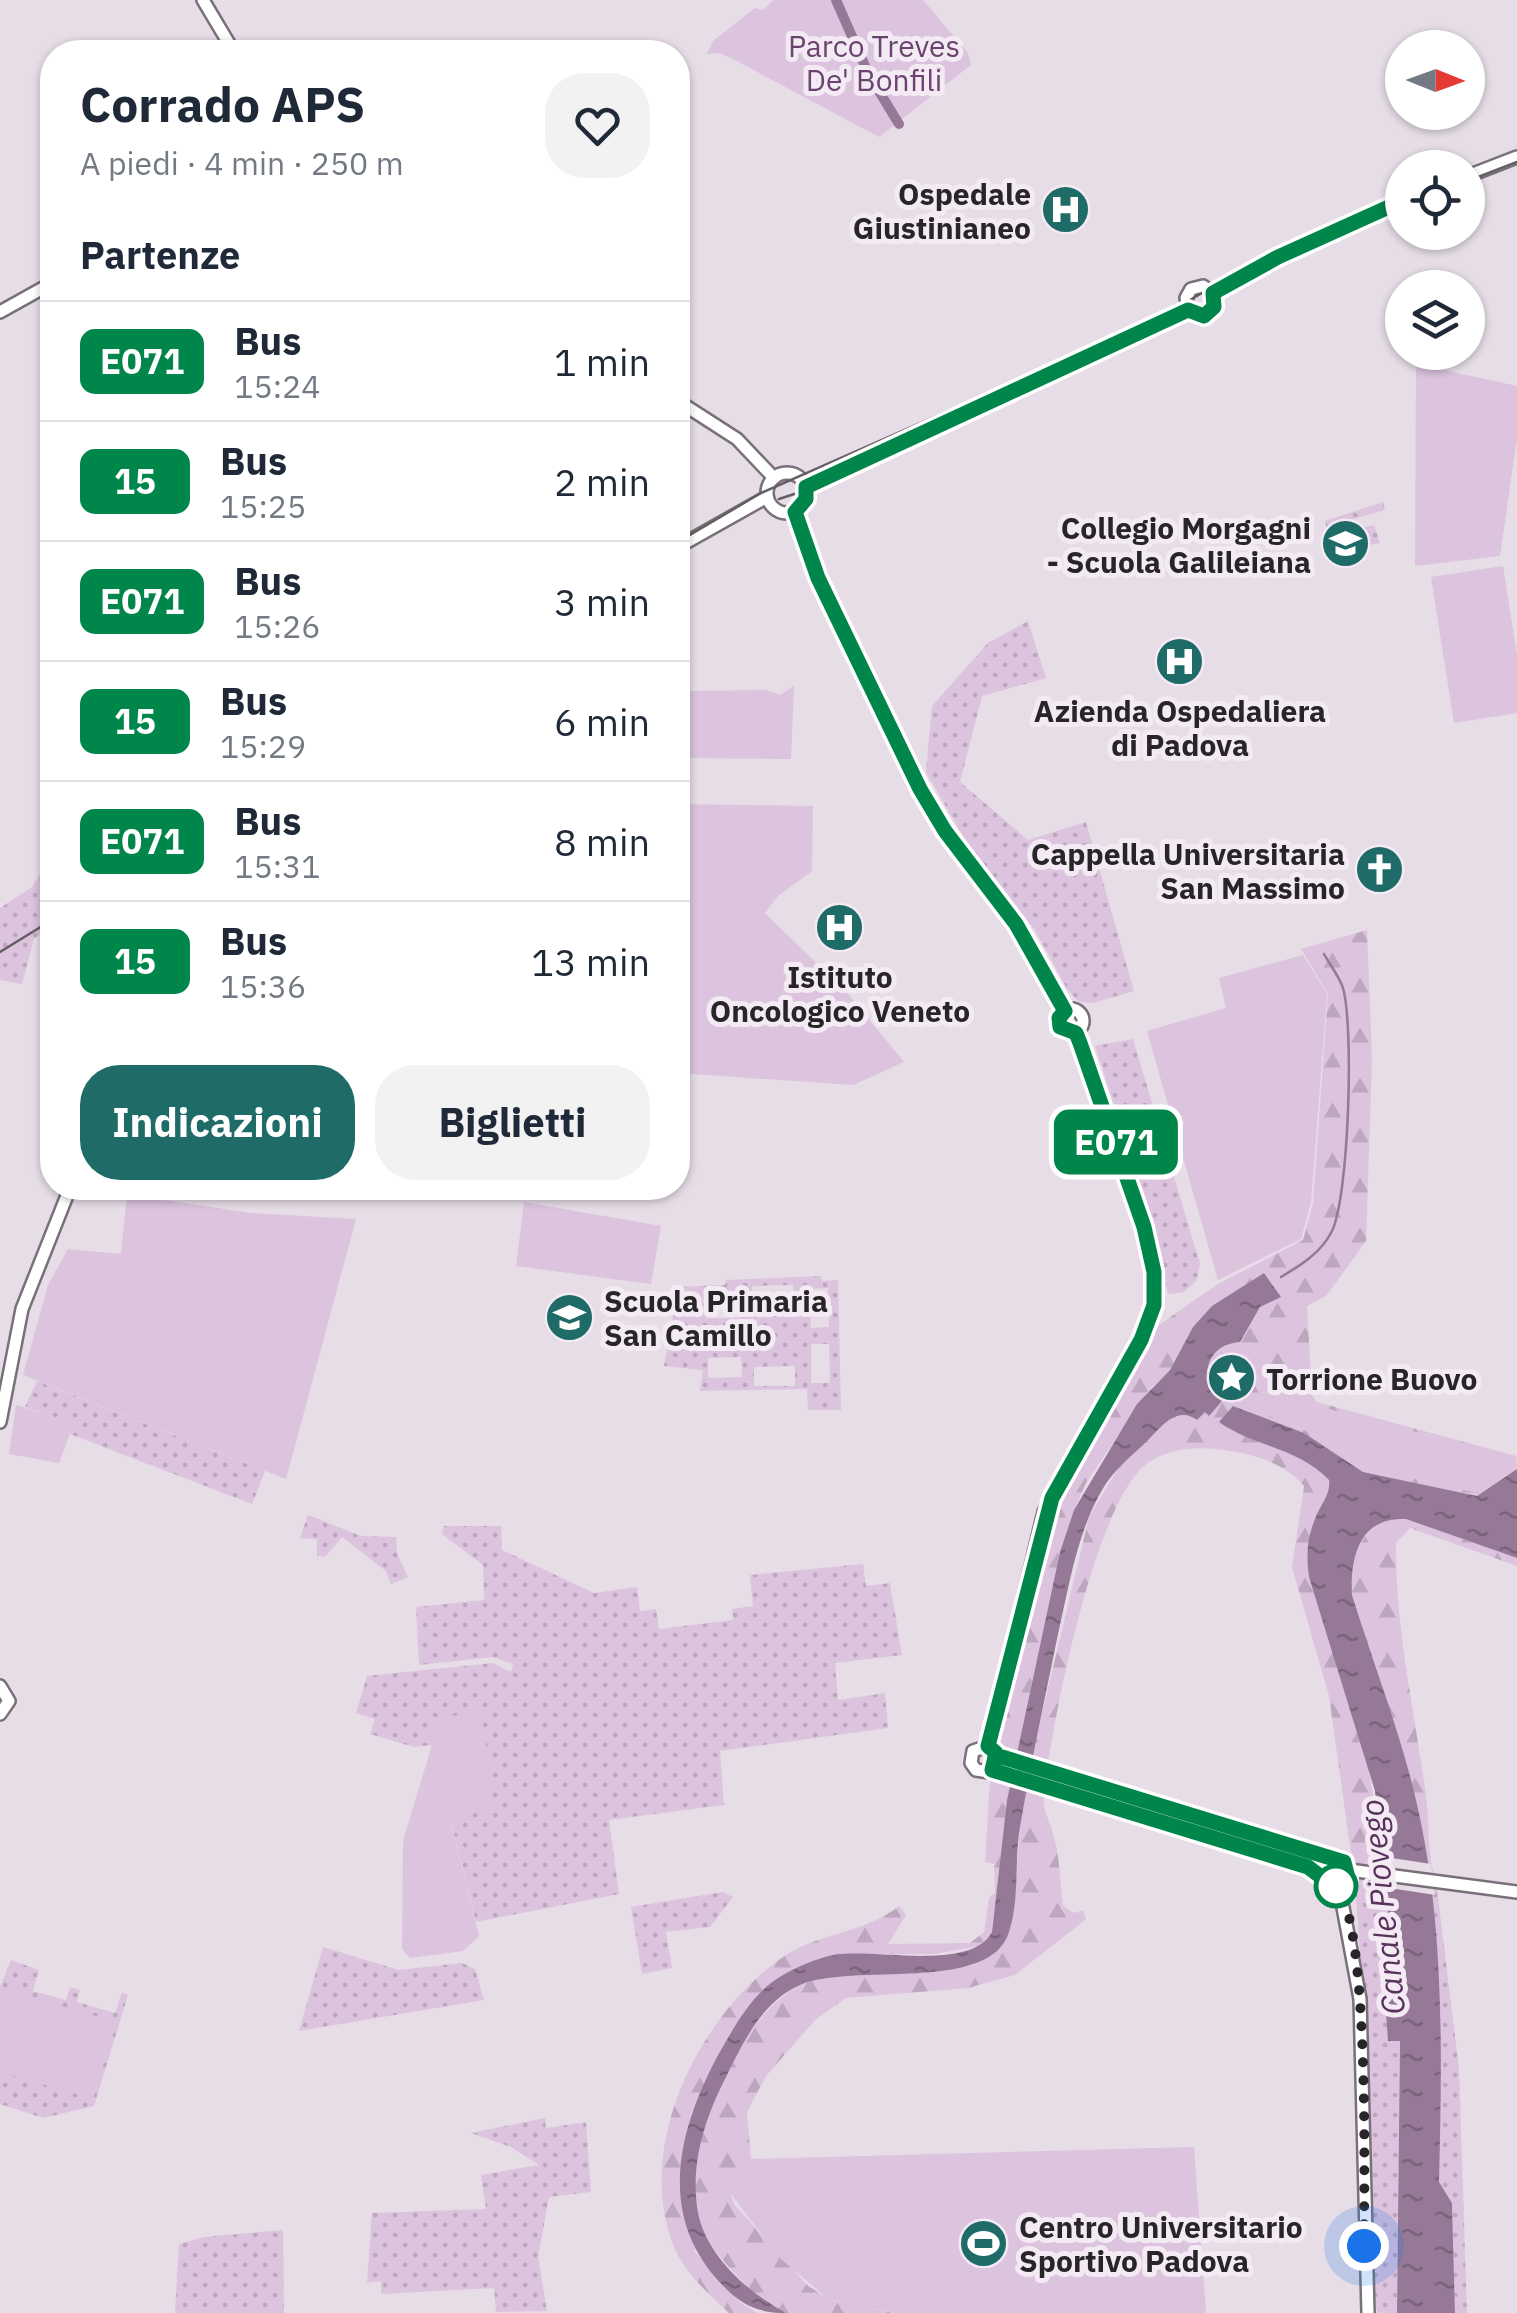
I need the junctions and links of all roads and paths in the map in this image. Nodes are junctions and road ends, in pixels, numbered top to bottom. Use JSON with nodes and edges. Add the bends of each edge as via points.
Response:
{"nodes":[{"id":1,"x":203,"y":0,"type":"edge"},
{"id":2,"x":227,"y":40,"type":"edge"},
{"id":3,"x":1517,"y":157,"type":"edge"},
{"id":4,"x":1485,"y":169,"type":"edge"},
{"id":5,"x":1385,"y":208,"type":"edge"},
{"id":6,"x":40,"y":290,"type":"edge"},
{"id":7,"x":1213,"y":293,"type":"junction"},
{"id":8,"x":1188,"y":310,"type":"junction"},
{"id":9,"x":0,"y":312,"type":"edge"},
{"id":10,"x":690,"y":409,"type":"edge"},
{"id":11,"x":774,"y":478,"type":"junction"},
{"id":12,"x":806,"y":487,"type":"junction"},
{"id":13,"x":767,"y":496,"type":"junction"},
{"id":14,"x":795,"y":512,"type":"junction"},
{"id":15,"x":690,"y":540,"type":"edge"},
{"id":16,"x":65,"y":1200,"type":"edge"},
{"id":17,"x":0,"y":1422,"type":"edge"},
{"id":18,"x":2,"y":1685,"type":"edge"},
{"id":19,"x":0,"y":1714,"type":"edge"},
{"id":20,"x":1044,"y":1777,"type":"junction"},
{"id":21,"x":1333,"y":1861,"type":"junction"},
{"id":22,"x":1349,"y":1870,"type":"junction"},
{"id":23,"x":1324,"y":1876,"type":"junction"},
{"id":24,"x":1339,"y":1886,"type":"junction"},
{"id":25,"x":1517,"y":1892,"type":"edge"},
{"id":26,"x":1368,"y":2313,"type":"edge"}],
"edges":[{"from":1,"to":2,"type":"main road"},
{"from":3,"to":4,"type":"main road"},
{"from":5,"to":7,"type":"main road"},
{"from":6,"to":9,"type":"main road"},
{"from":7,"to":8,"type":"main road","via":[[1208,314]]},
{"from":7,"to":8,"type":"main road","via":[[1204,286],[1192,289]]},
{"from":8,"to":12,"type":"main road"},
{"from":10,"to":11,"type":"main road","via":[[737,438]]},
{"from":11,"to":12,"type":"main road","via":[[795,474]]},
{"from":11,"to":13,"type":"main road"},
{"from":12,"to":14,"type":"main road"},
{"from":13,"to":14,"type":"main road","via":[[775,510]]},
{"from":13,"to":15,"type":"main road"},
{"from":14,"to":20,"type":"main road","via":[[818,578],[920,789],[1016,924],[1065,1011],[1060,1027],[1076,1033],[1137,1206],[1155,1285],[1144,1334],[1039,1526],[995,1759]]},
{"from":16,"to":17,"type":"main road","via":[[22,1309]]},
{"from":18,"to":19,"type":"main road","via":[[9,1702]]},
{"from":20,"to":21,"type":"main road"},
{"from":20,"to":23,"type":"main road"},
{"from":21,"to":22,"type":"main road"},
{"from":21,"to":23,"type":"main road"},
{"from":22,"to":24,"type":"main road"},
{"from":22,"to":25,"type":"main road"},
{"from":23,"to":24,"type":"main road"},
{"from":24,"to":26,"type":"main road","via":[[1360,1999]]}]}
